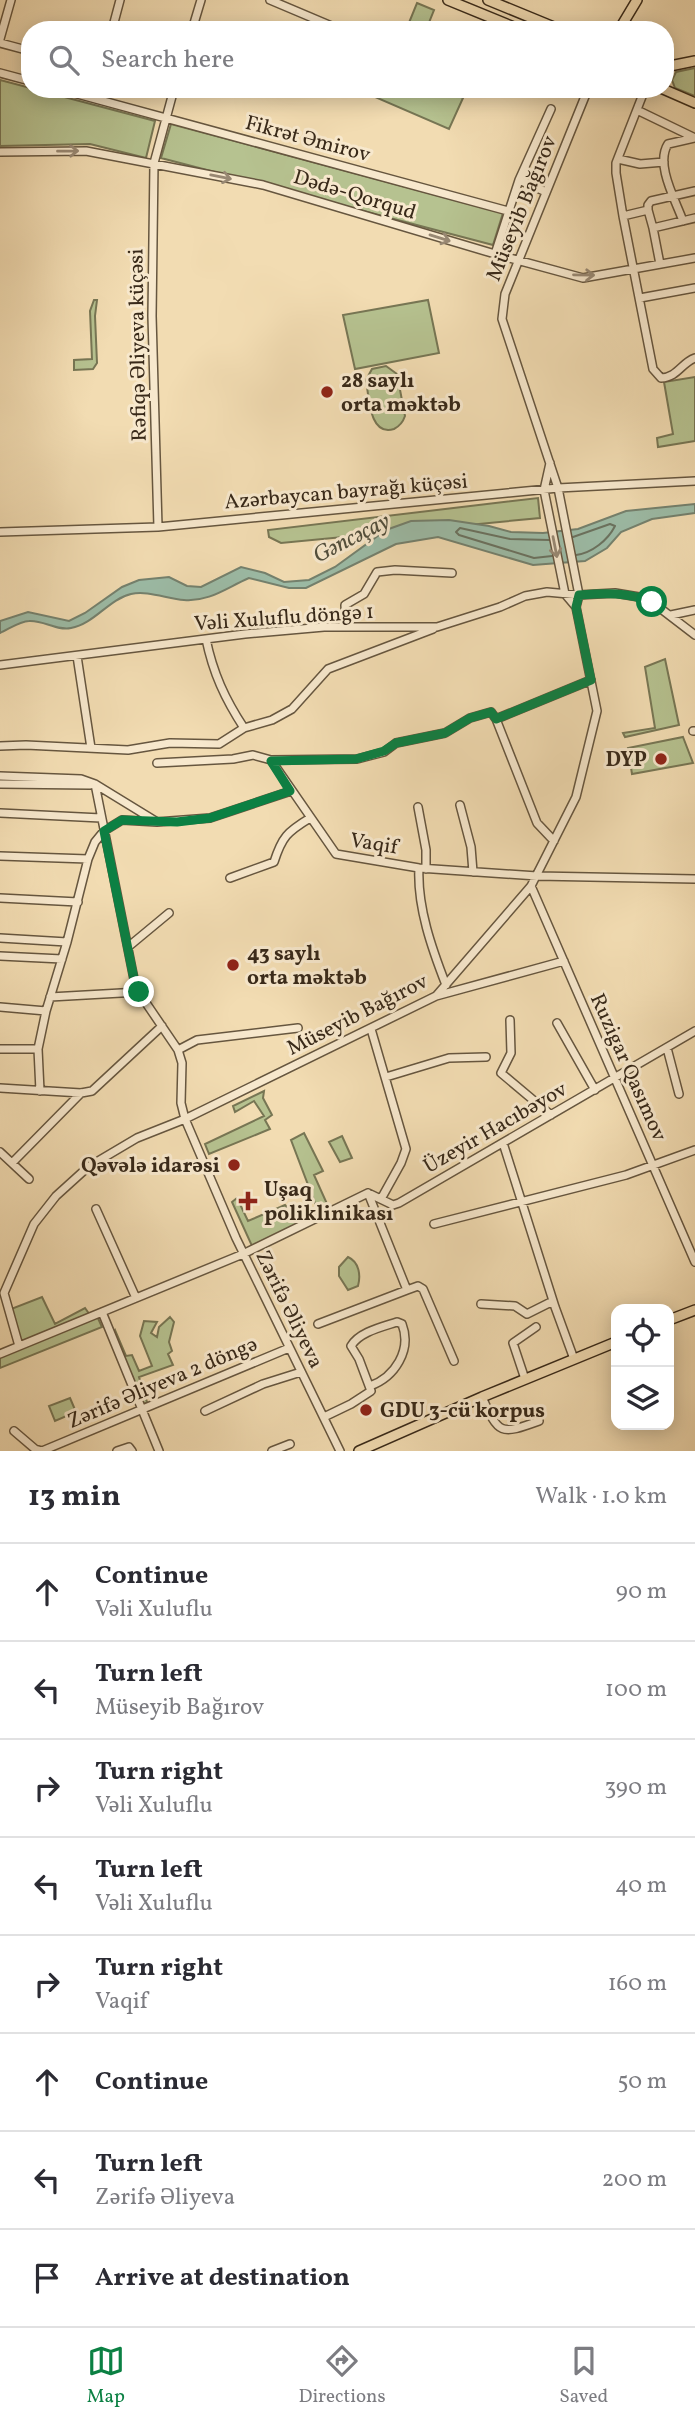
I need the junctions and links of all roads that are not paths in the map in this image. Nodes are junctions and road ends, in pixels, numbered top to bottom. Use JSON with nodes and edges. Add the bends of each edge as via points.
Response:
{"nodes":[{"id":1,"x":11,"y":0,"type":"edge"},
{"id":2,"x":120,"y":0,"type":"edge"},
{"id":3,"x":201,"y":0,"type":"edge"},
{"id":4,"x":270,"y":0,"type":"edge"},
{"id":5,"x":448,"y":0,"type":"edge"},
{"id":6,"x":488,"y":0,"type":"edge"},
{"id":7,"x":637,"y":0,"type":"edge"},
{"id":8,"x":499,"y":20,"type":"edge"},
{"id":9,"x":114,"y":21,"type":"edge"},
{"id":10,"x":195,"y":21,"type":"edge"},
{"id":11,"x":320,"y":21,"type":"edge"},
{"id":12,"x":539,"y":21,"type":"edge"},
{"id":13,"x":624,"y":21,"type":"edge"},
{"id":14,"x":0,"y":41,"type":"edge"},
{"id":15,"x":21,"y":48,"type":"edge"},
{"id":16,"x":695,"y":61,"type":"edge"},
{"id":17,"x":674,"y":68,"type":"edge"},
{"id":18,"x":0,"y":73,"type":"edge"},
{"id":19,"x":21,"y":79,"type":"edge"},
{"id":20,"x":674,"y":94,"type":"edge"},
{"id":21,"x":90,"y":98,"type":"edge"},
{"id":22,"x":170,"y":98,"type":"edge"},
{"id":23,"x":584,"y":98,"type":"edge"},
{"id":24,"x":642,"y":98,"type":"edge"},
{"id":25,"x":97,"y":100,"type":"joint"},
{"id":26,"x":695,"y":103,"type":"edge"},
{"id":27,"x":551,"y":109,"type":"dead end"},
{"id":28,"x":637,"y":110,"type":"junction"},
{"id":29,"x":165,"y":117,"type":"junction"},
{"id":30,"x":694,"y":138,"type":"edge"},
{"id":31,"x":0,"y":152,"type":"edge"},
{"id":32,"x":618,"y":159,"type":"junction"},
{"id":33,"x":664,"y":162,"type":"junction"},
{"id":34,"x":154,"y":163,"type":"junction"},
{"id":35,"x":519,"y":180,"type":"junction"},
{"id":36,"x":695,"y":191,"type":"edge"},
{"id":37,"x":546,"y":192,"type":"junction"},
{"id":38,"x":674,"y":195,"type":"junction"},
{"id":39,"x":648,"y":210,"type":"junction"},
{"id":40,"x":508,"y":211,"type":"junction"},
{"id":41,"x":623,"y":216,"type":"junction"},
{"id":42,"x":695,"y":218,"type":"edge"},
{"id":43,"x":683,"y":220,"type":"junction"},
{"id":44,"x":653,"y":228,"type":"junction"},
{"id":45,"x":495,"y":254,"type":"junction"},
{"id":46,"x":695,"y":258,"type":"edge"},
{"id":47,"x":517,"y":260,"type":"junction"},
{"id":48,"x":660,"y":264,"type":"junction"},
{"id":49,"x":635,"y":268,"type":"junction"},
{"id":50,"x":695,"y":288,"type":"edge"},
{"id":51,"x":640,"y":298,"type":"junction"},
{"id":52,"x":695,"y":358,"type":"edge"},
{"id":53,"x":550,"y":462,"type":"junction"},
{"id":54,"x":695,"y":481,"type":"edge"},
{"id":55,"x":558,"y":488,"type":"junction"},
{"id":56,"x":544,"y":490,"type":"junction"},
{"id":57,"x":158,"y":527,"type":"junction"},
{"id":58,"x":0,"y":532,"type":"edge"},
{"id":59,"x":452,"y":573,"type":"dead end"},
{"id":60,"x":565,"y":594,"type":"junction"},
{"id":61,"x":579,"y":595,"type":"junction"},
{"id":62,"x":576,"y":607,"type":"junction"},
{"id":63,"x":695,"y":610,"type":"edge"},
{"id":64,"x":671,"y":615,"type":"junction"},
{"id":65,"x":346,"y":627,"type":"junction"},
{"id":66,"x":437,"y":627,"type":"junction"},
{"id":67,"x":695,"y":635,"type":"edge"},
{"id":68,"x":206,"y":639,"type":"junction"},
{"id":69,"x":77,"y":656,"type":"junction"},
{"id":70,"x":0,"y":666,"type":"edge"},
{"id":71,"x":591,"y":680,"type":"junction"},
{"id":72,"x":496,"y":719,"type":"junction"},
{"id":73,"x":244,"y":728,"type":"junction"},
{"id":74,"x":0,"y":746,"type":"edge"},
{"id":75,"x":91,"y":748,"type":"junction"},
{"id":76,"x":271,"y":761,"type":"junction"},
{"id":77,"x":157,"y":763,"type":"dead end"},
{"id":78,"x":0,"y":776,"type":"edge"},
{"id":79,"x":0,"y":784,"type":"edge"},
{"id":80,"x":94,"y":784,"type":"junction"},
{"id":81,"x":290,"y":791,"type":"junction"},
{"id":82,"x":460,"y":805,"type":"dead end"},
{"id":83,"x":418,"y":807,"type":"dead end"},
{"id":84,"x":0,"y":813,"type":"edge"},
{"id":85,"x":101,"y":818,"type":"junction"},
{"id":86,"x":310,"y":818,"type":"junction"},
{"id":87,"x":157,"y":822,"type":"junction"},
{"id":88,"x":104,"y":831,"type":"junction"},
{"id":89,"x":554,"y":841,"type":"junction"},
{"id":90,"x":0,"y":856,"type":"edge"},
{"id":91,"x":88,"y":859,"type":"junction"},
{"id":92,"x":422,"y":868,"type":"junction"},
{"id":93,"x":473,"y":872,"type":"junction"},
{"id":94,"x":537,"y":876,"type":"junction"},
{"id":95,"x":230,"y":878,"type":"dead end"},
{"id":96,"x":695,"y":879,"type":"edge"},
{"id":97,"x":531,"y":886,"type":"junction"},
{"id":98,"x":0,"y":898,"type":"edge"},
{"id":99,"x":78,"y":902,"type":"junction"},
{"id":100,"x":169,"y":913,"type":"dead end"},
{"id":101,"x":0,"y":938,"type":"edge"},
{"id":102,"x":67,"y":942,"type":"junction"},
{"id":103,"x":128,"y":947,"type":"junction"},
{"id":104,"x":0,"y":956,"type":"edge"},
{"id":105,"x":62,"y":959,"type":"junction"},
{"id":106,"x":564,"y":961,"type":"junction"},
{"id":107,"x":446,"y":985,"type":"junction"},
{"id":108,"x":139,"y":992,"type":"junction"},
{"id":109,"x":436,"y":996,"type":"junction"},
{"id":110,"x":50,"y":997,"type":"junction"},
{"id":111,"x":0,"y":1007,"type":"edge"},
{"id":112,"x":46,"y":1011,"type":"junction"},
{"id":113,"x":510,"y":1020,"type":"dead end"},
{"id":114,"x":557,"y":1023,"type":"dead end"},
{"id":115,"x":162,"y":1026,"type":"junction"},
{"id":116,"x":298,"y":1028,"type":"dead end"},
{"id":117,"x":371,"y":1029,"type":"junction"},
{"id":118,"x":695,"y":1031,"type":"edge"},
{"id":119,"x":667,"y":1048,"type":"junction"},
{"id":120,"x":0,"y":1049,"type":"edge"},
{"id":121,"x":38,"y":1049,"type":"junction"},
{"id":122,"x":178,"y":1049,"type":"junction"},
{"id":123,"x":486,"y":1057,"type":"dead end"},
{"id":124,"x":386,"y":1077,"type":"junction"},
{"id":125,"x":615,"y":1078,"type":"junction"},
{"id":126,"x":0,"y":1088,"type":"edge"},
{"id":127,"x":595,"y":1090,"type":"junction"},
{"id":128,"x":40,"y":1091,"type":"junction"},
{"id":129,"x":81,"y":1093,"type":"junction"},
{"id":130,"x":679,"y":1094,"type":"dead end"},
{"id":131,"x":551,"y":1115,"type":"junction"},
{"id":132,"x":185,"y":1119,"type":"junction"},
{"id":133,"x":503,"y":1143,"type":"junction"},
{"id":134,"x":695,"y":1150,"type":"edge"},
{"id":135,"x":0,"y":1152,"type":"edge"},
{"id":136,"x":12,"y":1163,"type":"junction"},
{"id":137,"x":653,"y":1166,"type":"junction"},
{"id":138,"x":29,"y":1179,"type":"dead end"},
{"id":139,"x":368,"y":1193,"type":"junction"},
{"id":140,"x":381,"y":1199,"type":"junction"},
{"id":141,"x":521,"y":1200,"type":"junction"},
{"id":142,"x":96,"y":1209,"type":"dead end"},
{"id":143,"x":434,"y":1224,"type":"dead end"},
{"id":144,"x":243,"y":1254,"type":"junction"},
{"id":145,"x":695,"y":1262,"type":"edge"},
{"id":146,"x":407,"y":1290,"type":"junction"},
{"id":147,"x":135,"y":1298,"type":"junction"},
{"id":148,"x":553,"y":1301,"type":"junction"},
{"id":149,"x":481,"y":1304,"type":"dead end"},
{"id":150,"x":695,"y":1310,"type":"edge"},
{"id":151,"x":102,"y":1312,"type":"junction"},
{"id":152,"x":674,"y":1318,"type":"edge"},
{"id":153,"x":318,"y":1324,"type":"dead end"},
{"id":154,"x":537,"y":1327,"type":"dead end"},
{"id":155,"x":611,"y":1344,"type":"edge"},
{"id":156,"x":19,"y":1346,"type":"junction"},
{"id":157,"x":289,"y":1348,"type":"junction"},
{"id":158,"x":0,"y":1354,"type":"edge"},
{"id":159,"x":574,"y":1359,"type":"junction"},
{"id":160,"x":454,"y":1362,"type":"dead end"},
{"id":161,"x":301,"y":1372,"type":"junction"},
{"id":162,"x":526,"y":1379,"type":"junction"},
{"id":163,"x":370,"y":1386,"type":"junction"},
{"id":164,"x":482,"y":1397,"type":"junction"},
{"id":165,"x":141,"y":1408,"type":"junction"},
{"id":166,"x":205,"y":1411,"type":"dead end"},
{"id":167,"x":324,"y":1417,"type":"junction"},
{"id":168,"x":538,"y":1421,"type":"dead end"},
{"id":169,"x":14,"y":1431,"type":"dead end"},
{"id":170,"x":290,"y":1444,"type":"dead end"},
{"id":171,"x":117,"y":1451,"type":"edge"},
{"id":172,"x":132,"y":1451,"type":"edge"},
{"id":173,"x":159,"y":1451,"type":"edge"},
{"id":174,"x":272,"y":1451,"type":"edge"},
{"id":175,"x":340,"y":1451,"type":"edge"},
{"id":176,"x":359,"y":1451,"type":"edge"}],
"edges":[{"from":1,"to":14,"type":"street"},
{"from":2,"to":9,"type":"street"},
{"from":3,"to":10,"type":"street"},
{"from":4,"to":11,"type":"street"},
{"from":5,"to":8,"type":"main road"},
{"from":6,"to":12,"type":"main road"},
{"from":7,"to":13,"type":"main road"},
{"from":14,"to":15,"type":"street"},
{"from":16,"to":17,"type":"main road"},
{"from":18,"to":19,"type":"street"},
{"from":20,"to":26,"type":"main road"},
{"from":21,"to":25,"type":"street","name":"Fikrət Əmirov"},
{"from":22,"to":29,"type":"street","name":"Rəfiqə Əliyeva küçəsi"},
{"from":23,"to":37,"type":"street","name":"Müseyib Bağırov"},
{"from":24,"to":28,"type":"street"},
{"from":25,"to":29,"type":"street","name":"Fikrət Əmirov"},
{"from":27,"to":35,"type":"street"},
{"from":28,"to":30,"type":"street"},
{"from":28,"to":32,"type":"street"},
{"from":29,"to":34,"type":"street","name":"Rəfiqə Əliyeva küçəsi"},
{"from":29,"to":40,"type":"street","name":"Fikrət Əmirov"},
{"from":30,"to":33,"type":"street","via":[[668,144]]},
{"from":31,"to":34,"type":"street","name":"Dədə-Qorqud","one_way":true,"via":[[86,151]]},
{"from":32,"to":33,"type":"street","via":[[640,164]]},
{"from":32,"to":41,"type":"street"},
{"from":33,"to":38,"type":"street"},
{"from":34,"to":45,"type":"street","name":"Dədə-Qorqud","one_way":true,"via":[[264,185]]},
{"from":34,"to":57,"type":"street","name":"Rəfiqə Əliyeva küçəsi","via":[[152,316]]},
{"from":35,"to":37,"type":"street"},
{"from":35,"to":40,"type":"street"},
{"from":36,"to":38,"type":"street"},
{"from":37,"to":47,"type":"street","name":"Müseyib Bağırov"},
{"from":38,"to":39,"type":"street","via":[[651,201]]},
{"from":38,"to":43,"type":"street"},
{"from":39,"to":41,"type":"street"},
{"from":39,"to":44,"type":"street"},
{"from":40,"to":45,"type":"street"},
{"from":41,"to":49,"type":"street"},
{"from":42,"to":43,"type":"street"},
{"from":43,"to":44,"type":"street"},
{"from":44,"to":48,"type":"street"},
{"from":45,"to":47,"type":"street","name":"Dədə-Qorqud"},
{"from":46,"to":48,"type":"street","name":"Dədə-Qorqud"},
{"from":47,"to":49,"type":"street","name":"Dədə-Qorqud","one_way":true,"via":[[583,278]]},
{"from":47,"to":53,"type":"street","name":"Müseyib Bağırov","via":[[502,319]]},
{"from":48,"to":49,"type":"street","name":"Dədə-Qorqud"},
{"from":49,"to":51,"type":"street"},
{"from":50,"to":51,"type":"street"},
{"from":51,"to":52,"type":"street","via":[[656,374],[664,378],[674,375]]},
{"from":53,"to":55,"type":"street","name":"Müseyib Bağırov"},
{"from":53,"to":56,"type":"street","name":"Müseyib Bağırov"},
{"from":54,"to":55,"type":"street","name":"Azərbaycan bayrağı küçəsi"},
{"from":55,"to":56,"type":"street","name":"Azərbaycan bayrağı küçəsi"},
{"from":55,"to":61,"type":"street","name":"Müseyib Bağırov"},
{"from":56,"to":57,"type":"street","name":"Azərbaycan bayrağı küçəsi"},
{"from":56,"to":60,"type":"street","name":"Müseyib Bağırov","one_way":true},
{"from":57,"to":58,"type":"street","name":"Azərbaycan bayrağı küçəsi"},
{"from":59,"to":65,"type":"street","via":[[377,572],[364,594],[345,605]]},
{"from":60,"to":61,"type":"street","name":"Vəli Xuluflu döngə 1"},
{"from":60,"to":62,"type":"street","name":"Müseyib Bağırov"},
{"from":60,"to":66,"type":"street","name":"Vəli Xuluflu döngə 1","via":[[538,593]]},
{"from":61,"to":62,"type":"street","name":"Müseyib Bağırov"},
{"from":61,"to":64,"type":"street","name":"Vəli Xuluflu döngə 1","via":[[639,597]]},
{"from":62,"to":71,"type":"street","name":"Müseyib Bağırov"},
{"from":63,"to":64,"type":"street"},
{"from":64,"to":67,"type":"street","name":"Vəli Xuluflu döngə 1"},
{"from":65,"to":66,"type":"street","name":"Vəli Xuluflu döngə 1"},
{"from":65,"to":68,"type":"street","name":"Vəli Xuluflu döngə 1"},
{"from":66,"to":73,"type":"street","via":[[328,669],[292,709]]},
{"from":68,"to":69,"type":"street","name":"Vəli Xuluflu döngə 1"},
{"from":68,"to":73,"type":"street","via":[[213,670]]},
{"from":69,"to":70,"type":"street","name":"Vəli Xuluflu döngə 1"},
{"from":69,"to":75,"type":"street"},
{"from":71,"to":72,"type":"street"},
{"from":71,"to":89,"type":"street","name":"Müseyib Bağırov","via":[[597,711],[576,797]]},
{"from":72,"to":76,"type":"street","via":[[491,712],[480,715],[445,733],[396,743],[356,759]]},
{"from":72,"to":89,"type":"street","via":[[537,823]]},
{"from":73,"to":75,"type":"street","via":[[219,744]]},
{"from":74,"to":75,"type":"street"},
{"from":76,"to":77,"type":"street","via":[[253,755]]},
{"from":76,"to":81,"type":"street","name":"Vaqif"},
{"from":78,"to":80,"type":"street","via":[[81,779]]},
{"from":79,"to":80,"type":"street"},
{"from":80,"to":85,"type":"street","name":"Zərifə Əliyeva"},
{"from":80,"to":87,"type":"street"},
{"from":81,"to":86,"type":"street","name":"Vaqif"},
{"from":81,"to":87,"type":"street","via":[[210,818]]},
{"from":82,"to":93,"type":"street"},
{"from":83,"to":92,"type":"street","via":[[426,850]]},
{"from":84,"to":85,"type":"street"},
{"from":85,"to":88,"type":"street","name":"Zərifə Əliyeva"},
{"from":86,"to":92,"type":"street","name":"Vaqif","via":[[336,854]]},
{"from":86,"to":95,"type":"street","via":[[287,833],[274,862]]},
{"from":87,"to":88,"type":"street","via":[[122,820]]},
{"from":88,"to":91,"type":"street"},
{"from":88,"to":103,"type":"street","name":"Zərifə Əliyeva"},
{"from":89,"to":94,"type":"street","name":"Müseyib Bağırov"},
{"from":90,"to":91,"type":"street"},
{"from":91,"to":99,"type":"street"},
{"from":92,"to":93,"type":"street","name":"Vaqif"},
{"from":92,"to":107,"type":"street","via":[[418,889]]},
{"from":93,"to":94,"type":"street","name":"Vaqif"},
{"from":94,"to":96,"type":"street","name":"Vaqif"},
{"from":94,"to":97,"type":"street","name":"Müseyib Bağırov"},
{"from":97,"to":106,"type":"street","name":"Ruzigar Qasımov"},
{"from":97,"to":107,"type":"street","name":"Müseyib Bağırov"},
{"from":98,"to":99,"type":"street"},
{"from":99,"to":102,"type":"street"},
{"from":100,"to":103,"type":"street"},
{"from":101,"to":102,"type":"street"},
{"from":102,"to":105,"type":"street"},
{"from":103,"to":108,"type":"street","name":"Zərifə Əliyeva"},
{"from":104,"to":105,"type":"street"},
{"from":105,"to":110,"type":"street"},
{"from":106,"to":109,"type":"street"},
{"from":106,"to":125,"type":"street","name":"Ruzigar Qasımov"},
{"from":107,"to":109,"type":"street","name":"Müseyib Bağırov"},
{"from":108,"to":110,"type":"street"},
{"from":108,"to":115,"type":"street","name":"Zərifə Əliyeva"},
{"from":109,"to":117,"type":"street","name":"Müseyib Bağırov"},
{"from":110,"to":112,"type":"street"},
{"from":111,"to":112,"type":"street"},
{"from":112,"to":121,"type":"street"},
{"from":113,"to":131,"type":"street","via":[[511,1053],[501,1073]]},
{"from":114,"to":127,"type":"street"},
{"from":115,"to":122,"type":"street","name":"Zərifə Əliyeva"},
{"from":115,"to":129,"type":"street","via":[[92,1091]]},
{"from":116,"to":122,"type":"street","via":[[197,1040]]},
{"from":117,"to":124,"type":"street"},
{"from":117,"to":132,"type":"street","name":"Müseyib Bağırov"},
{"from":118,"to":119,"type":"street","name":"Üzeyir Hacıbəyov"},
{"from":119,"to":125,"type":"street","name":"Üzeyir Hacıbəyov"},
{"from":119,"to":130,"type":"street"},
{"from":120,"to":121,"type":"street"},
{"from":121,"to":128,"type":"street"},
{"from":122,"to":132,"type":"street","name":"Zərifə Əliyeva"},
{"from":123,"to":124,"type":"street","via":[[449,1058]]},
{"from":124,"to":140,"type":"street","via":[[406,1149]]},
{"from":125,"to":127,"type":"street","name":"Üzeyir Hacıbəyov"},
{"from":125,"to":137,"type":"street","name":"Ruzigar Qasımov"},
{"from":126,"to":128,"type":"street"},
{"from":127,"to":131,"type":"street","name":"Üzeyir Hacıbəyov"},
{"from":128,"to":129,"type":"street"},
{"from":129,"to":136,"type":"street"},
{"from":131,"to":133,"type":"street","name":"Üzeyir Hacıbəyov"},
{"from":132,"to":144,"type":"street","name":"Zərifə Əliyeva"},
{"from":132,"to":156,"type":"street","name":"Müseyib Bağırov","via":[[137,1138],[88,1167],[34,1224],[4,1293]]},
{"from":133,"to":140,"type":"street","name":"Üzeyir Hacıbəyov","via":[[399,1203]]},
{"from":133,"to":141,"type":"street"},
{"from":134,"to":137,"type":"street"},
{"from":135,"to":136,"type":"street"},
{"from":136,"to":138,"type":"street"},
{"from":137,"to":141,"type":"street"},
{"from":137,"to":145,"type":"street","name":"Ruzigar Qasımov"},
{"from":139,"to":140,"type":"street"},
{"from":139,"to":144,"type":"street"},
{"from":139,"to":146,"type":"street"},
{"from":141,"to":143,"type":"street"},
{"from":141,"to":148,"type":"street"},
{"from":142,"to":147,"type":"street"},
{"from":144,"to":147,"type":"street"},
{"from":144,"to":157,"type":"street","name":"Zərifə Əliyeva"},
{"from":146,"to":153,"type":"street"},
{"from":146,"to":160,"type":"street","via":[[423,1289]]},
{"from":147,"to":151,"type":"street"},
{"from":148,"to":149,"type":"street","via":[[527,1314],[515,1306]]},
{"from":148,"to":159,"type":"street"},
{"from":150,"to":152,"type":"main road"},
{"from":151,"to":156,"type":"street"},
{"from":151,"to":165,"type":"street"},
{"from":154,"to":162,"type":"street","via":[[513,1343]]},
{"from":155,"to":159,"type":"main road"},
{"from":156,"to":158,"type":"street"},
{"from":157,"to":161,"type":"street","name":"Zərifə Əliyeva"},
{"from":157,"to":165,"type":"street","name":"Zərifə Əliyeva 2 döngə"},
{"from":159,"to":162,"type":"main road"},
{"from":161,"to":166,"type":"street"},
{"from":161,"to":167,"type":"street","name":"Zərifə Əliyeva"},
{"from":162,"to":164,"type":"main road"},
{"from":163,"to":163,"type":"street","via":[[352,1343],[359,1336],[402,1324],[405,1337],[398,1365]]},
{"from":163,"to":167,"type":"street","via":[[369,1394]]},
{"from":164,"to":168,"type":"street","via":[[491,1418],[504,1430]]},
{"from":164,"to":176,"type":"main road"},
{"from":165,"to":169,"type":"street","name":"Zərifə Əliyeva 2 döngə","via":[[42,1451]]},
{"from":165,"to":173,"type":"street"},
{"from":167,"to":175,"type":"street","name":"Zərifə Əliyeva"},
{"from":170,"to":174,"type":"street"},
{"from":171,"to":172,"type":"street","via":[[129,1447]]}]}
